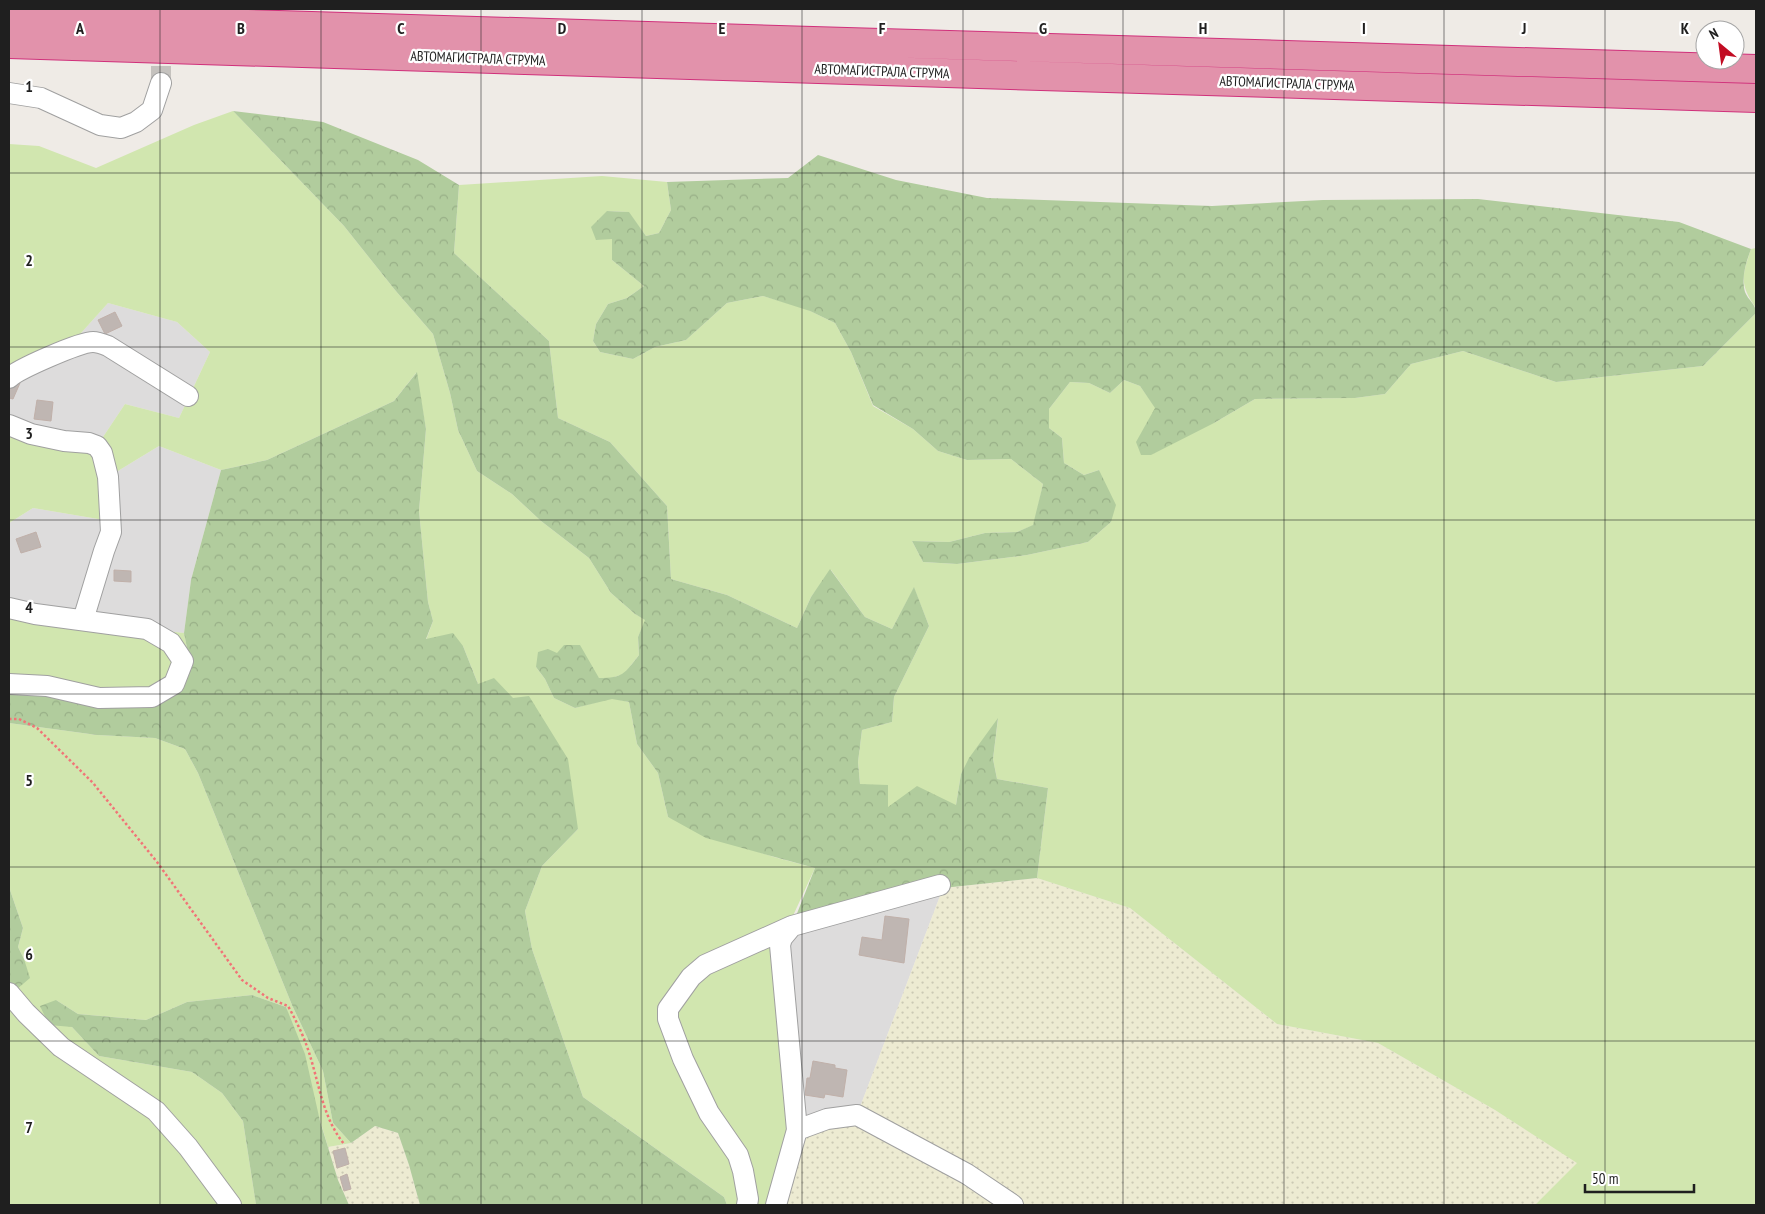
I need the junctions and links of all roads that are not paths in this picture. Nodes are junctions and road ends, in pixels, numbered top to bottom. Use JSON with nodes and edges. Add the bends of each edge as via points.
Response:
{"nodes":[{"id":1,"x":9,"y":17,"type":"edge"},
{"id":2,"x":9,"y":44,"type":"edge"},
{"id":3,"x":1756,"y":69,"type":"edge"},
{"id":4,"x":161,"y":84,"type":"tunnel mouth"},
{"id":5,"x":9,"y":93,"type":"edge"},
{"id":6,"x":1756,"y":98,"type":"edge"},
{"id":7,"x":9,"y":378,"type":"edge"},
{"id":8,"x":188,"y":396,"type":"dead end"},
{"id":9,"x":9,"y":425,"type":"edge"},
{"id":10,"x":9,"y":608,"type":"edge"},
{"id":11,"x":83,"y":620,"type":"junction"},
{"id":12,"x":9,"y":684,"type":"edge"},
{"id":13,"x":940,"y":885,"type":"dead end"},
{"id":14,"x":792,"y":926,"type":"junction"},
{"id":15,"x":9,"y":993,"type":"edge"},
{"id":16,"x":797,"y":1130,"type":"junction"},
{"id":17,"x":231,"y":1205,"type":"edge"},
{"id":18,"x":747,"y":1205,"type":"edge"},
{"id":19,"x":776,"y":1205,"type":"edge"},
{"id":20,"x":1013,"y":1205,"type":"edge"}],
"edges":[{"from":1,"to":3,"type":"highway","name":"АВТОМАГИСТРАЛА СТРУМА"},
{"from":2,"to":6,"type":"highway","name":"АВТОМАГИСТРАЛА СТРУМА"},
{"from":4,"to":5,"type":"street","via":[[152,110],[121,128],[100,125],[41,98]]},
{"from":7,"to":8,"type":"street","via":[[34,364],[94,342],[108,346]]},
{"from":9,"to":11,"type":"street","via":[[31,434],[97,446],[102,453],[108,476],[111,532]]},
{"from":10,"to":11,"type":"street"},
{"from":11,"to":12,"type":"street","via":[[147,629],[171,643],[183,661],[174,684],[152,697],[99,698],[47,686]]},
{"from":13,"to":14,"type":"street"},
{"from":14,"to":16,"type":"street","via":[[780,945]]},
{"from":14,"to":18,"type":"street","via":[[705,964],[691,977],[668,1009],[668,1019],[683,1059],[709,1113],[738,1156]]},
{"from":15,"to":17,"type":"street","via":[[61,1047],[156,1111],[188,1147]]},
{"from":16,"to":19,"type":"street"},
{"from":16,"to":20,"type":"street","via":[[827,1119],[857,1115],[968,1174]]}]}
